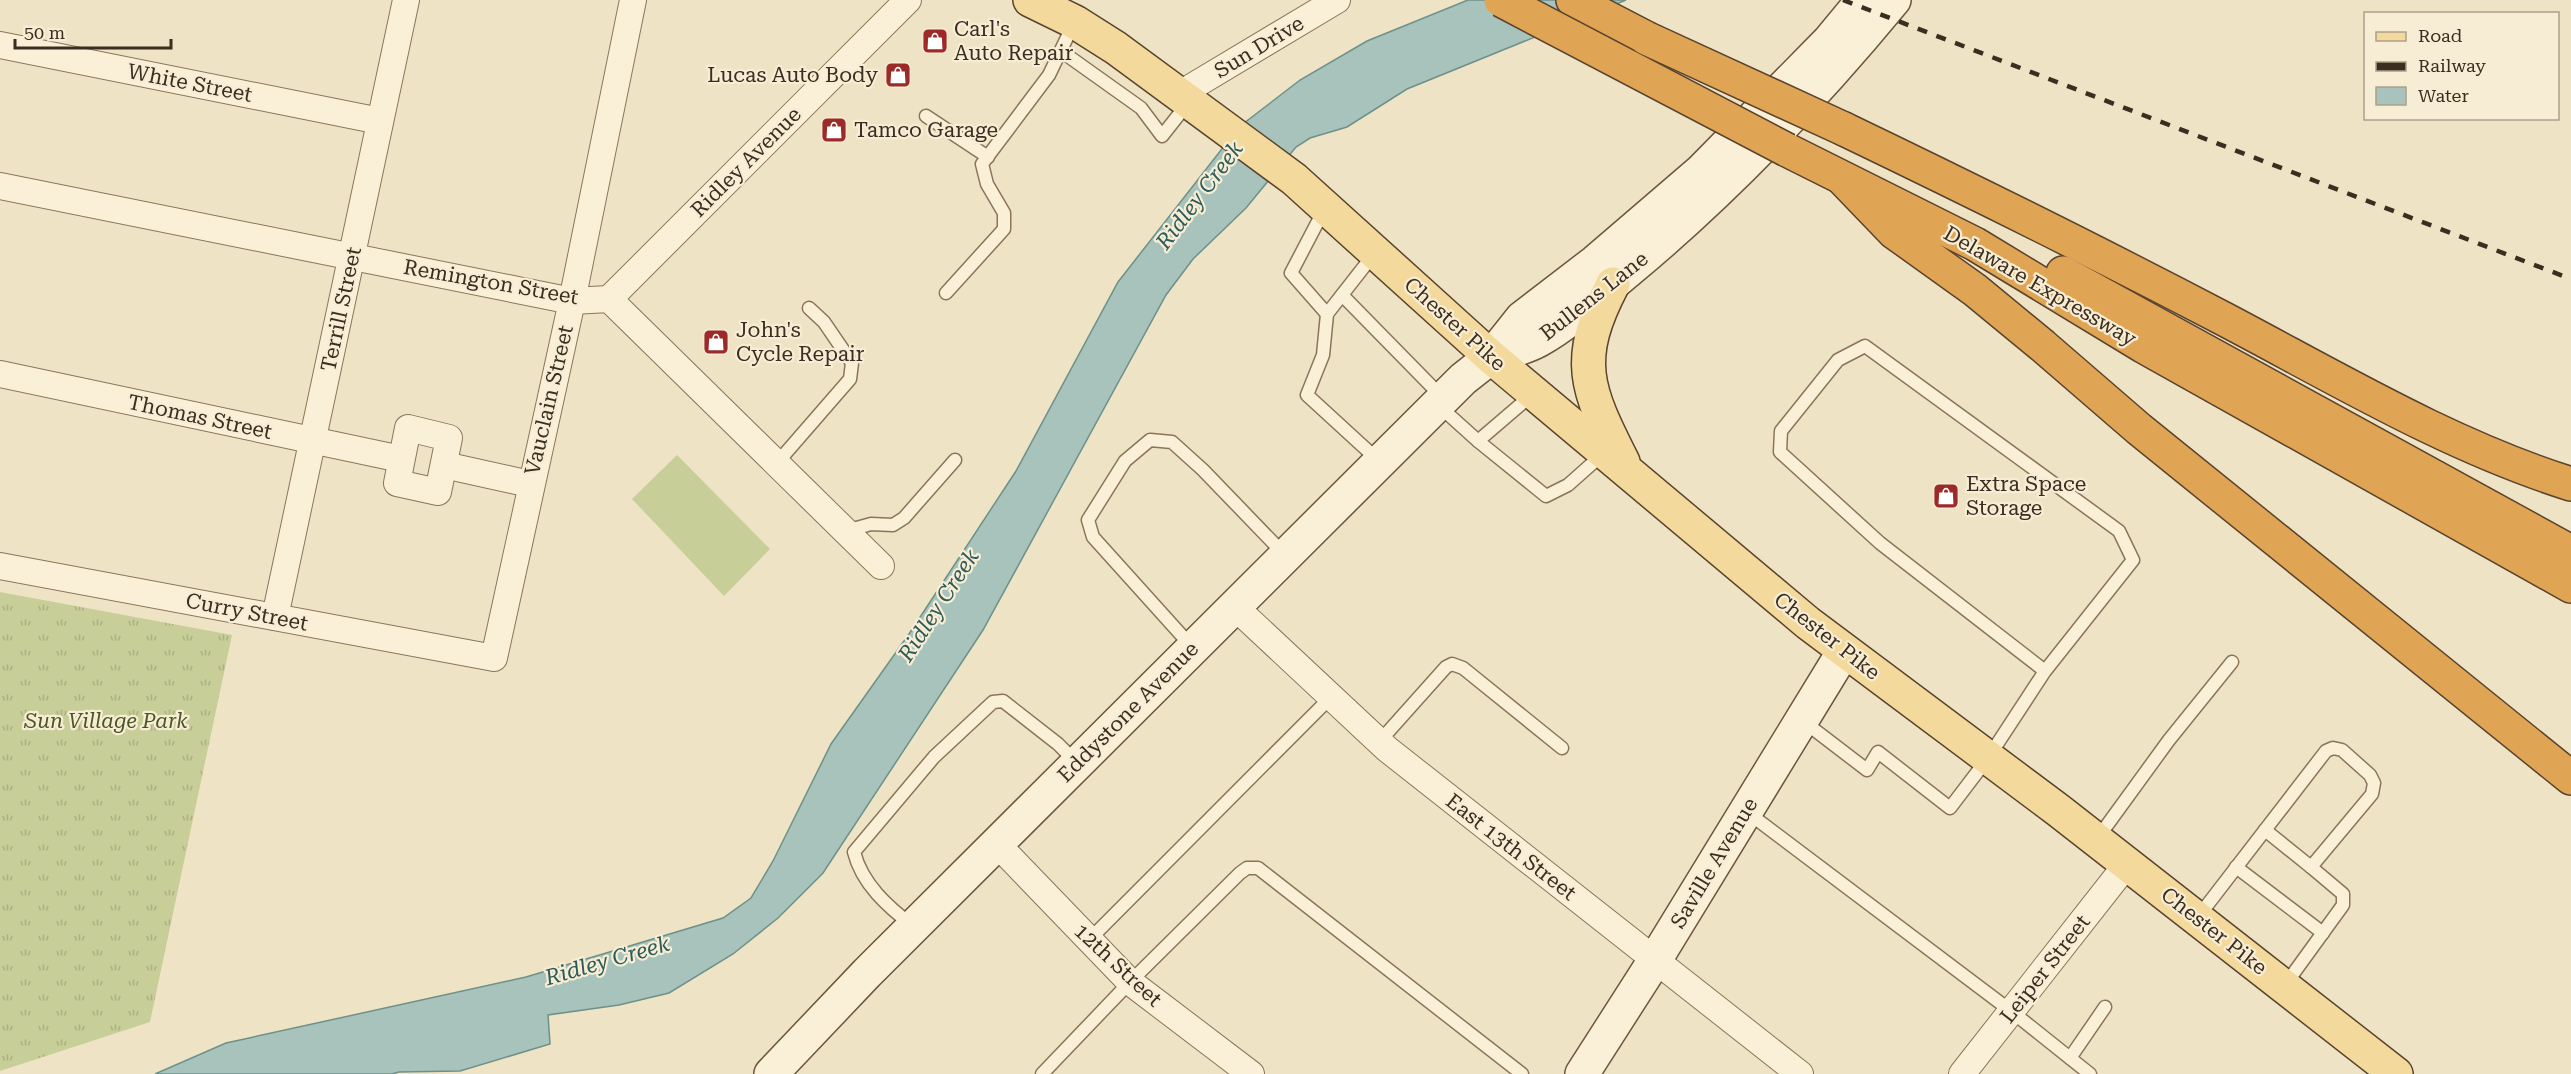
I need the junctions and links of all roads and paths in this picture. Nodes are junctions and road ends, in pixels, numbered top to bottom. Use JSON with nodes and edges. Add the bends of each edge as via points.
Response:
{"nodes":[{"id":1,"x":406,"y":0,"type":"edge"},
{"id":2,"x":633,"y":0,"type":"edge"},
{"id":3,"x":908,"y":0,"type":"edge"},
{"id":4,"x":1030,"y":0,"type":"edge"},
{"id":5,"x":1337,"y":0,"type":"edge"},
{"id":6,"x":1501,"y":0,"type":"edge"},
{"id":7,"x":1572,"y":0,"type":"edge"},
{"id":8,"x":1863,"y":0,"type":"edge"},
{"id":9,"x":1894,"y":0,"type":"edge"},
{"id":10,"x":1068,"y":36,"type":"junction"},
{"id":11,"x":0,"y":45,"type":"edge"},
{"id":12,"x":1185,"y":98,"type":"junction"},
{"id":13,"x":926,"y":116,"type":"dead end"},
{"id":14,"x":380,"y":121,"type":"junction"},
{"id":15,"x":1834,"y":156,"type":"junction"},
{"id":16,"x":988,"y":157,"type":"junction"},
{"id":17,"x":0,"y":186,"type":"edge"},
{"id":18,"x":1325,"y":207,"type":"junction"},
{"id":19,"x":1376,"y":253,"type":"junction"},
{"id":20,"x":352,"y":256,"type":"junction"},
{"id":21,"x":1612,"y":284,"type":"junction"},
{"id":22,"x":946,"y":293,"type":"dead end"},
{"id":23,"x":1342,"y":295,"type":"junction"},
{"id":24,"x":609,"y":299,"type":"junction"},
{"id":25,"x":572,"y":301,"type":"junction"},
{"id":26,"x":809,"y":308,"type":"dead end"},
{"id":27,"x":1327,"y":314,"type":"junction"},
{"id":28,"x":1491,"y":357,"type":"junction"},
{"id":29,"x":0,"y":374,"type":"edge"},
{"id":30,"x":1534,"y":393,"type":"junction"},
{"id":31,"x":1440,"y":401,"type":"junction"},
{"id":32,"x":313,"y":441,"type":"junction"},
{"id":33,"x":1478,"y":441,"type":"junction"},
{"id":34,"x":1605,"y":453,"type":"junction"},
{"id":35,"x":401,"y":459,"type":"junction"},
{"id":36,"x":955,"y":460,"type":"dead end"},
{"id":37,"x":777,"y":462,"type":"junction"},
{"id":38,"x":1379,"y":462,"type":"junction"},
{"id":39,"x":444,"y":465,"type":"junction"},
{"id":40,"x":1630,"y":474,"type":"junction"},
{"id":41,"x":530,"y":484,"type":"junction"},
{"id":42,"x":2571,"y":484,"type":"edge"},
{"id":43,"x":846,"y":531,"type":"junction"},
{"id":44,"x":2571,"y":552,"type":"edge"},
{"id":45,"x":1285,"y":556,"type":"junction"},
{"id":46,"x":0,"y":566,"type":"edge"},
{"id":47,"x":881,"y":566,"type":"dead end"},
{"id":48,"x":2571,"y":586,"type":"edge"},
{"id":49,"x":1235,"y":607,"type":"junction"},
{"id":50,"x":275,"y":617,"type":"junction"},
{"id":51,"x":1193,"y":648,"type":"junction"},
{"id":52,"x":1844,"y":651,"type":"junction"},
{"id":53,"x":494,"y":658,"type":"joint"},
{"id":54,"x":2232,"y":662,"type":"dead end"},
{"id":55,"x":2045,"y":671,"type":"junction"},
{"id":56,"x":1331,"y":697,"type":"junction"},
{"id":57,"x":1802,"y":720,"type":"junction"},
{"id":58,"x":1379,"y":742,"type":"junction"},
{"id":59,"x":1562,"y":748,"type":"dead end"},
{"id":60,"x":1988,"y":758,"type":"junction"},
{"id":61,"x":1077,"y":763,"type":"junction"},
{"id":62,"x":2571,"y":778,"type":"edge"},
{"id":63,"x":1746,"y":812,"type":"junction"},
{"id":64,"x":2265,"y":830,"type":"junction"},
{"id":65,"x":2096,"y":840,"type":"junction"},
{"id":66,"x":996,"y":843,"type":"junction"},
{"id":67,"x":2127,"y":864,"type":"junction"},
{"id":68,"x":2236,"y":867,"type":"junction"},
{"id":69,"x":2311,"y":867,"type":"junction"},
{"id":70,"x":2197,"y":918,"type":"junction"},
{"id":71,"x":913,"y":926,"type":"junction"},
{"id":72,"x":2323,"y":933,"type":"junction"},
{"id":73,"x":1089,"y":940,"type":"junction"},
{"id":74,"x":1655,"y":960,"type":"junction"},
{"id":75,"x":1130,"y":982,"type":"junction"},
{"id":76,"x":2284,"y":986,"type":"junction"},
{"id":77,"x":2105,"y":1007,"type":"dead end"},
{"id":78,"x":2012,"y":1011,"type":"junction"},
{"id":79,"x":2070,"y":1058,"type":"junction"},
{"id":80,"x":774,"y":1073,"type":"edge"},
{"id":81,"x":1042,"y":1074,"type":"edge"},
{"id":82,"x":1251,"y":1074,"type":"edge"},
{"id":83,"x":1522,"y":1074,"type":"edge"},
{"id":84,"x":1582,"y":1074,"type":"edge"},
{"id":85,"x":1800,"y":1074,"type":"edge"},
{"id":86,"x":1962,"y":1074,"type":"edge"},
{"id":87,"x":2090,"y":1074,"type":"edge"},
{"id":88,"x":2396,"y":1074,"type":"edge"}],
"edges":[{"from":1,"to":14,"type":"street","name":"Terrill Street"},
{"from":2,"to":25,"type":"street","name":"Vauclain Street"},
{"from":3,"to":24,"type":"street","name":"Ridley Avenue"},
{"from":4,"to":10,"type":"main road","name":"Chester Pike"},
{"from":5,"to":12,"type":"street","name":"Sun Drive"},
{"from":6,"to":15,"type":"highway","name":"Delaware Expressway","bridge":true},
{"from":7,"to":15,"type":"highway","name":"Delaware Expressway","bridge":true,"via":[[1646,38]]},
{"from":8,"to":28,"type":"street","name":"Bullens Lane","via":[[1829,41],[1701,171],[1604,255],[1522,318]]},
{"from":9,"to":21,"type":"street","name":"Bullens Lane","via":[[1841,63],[1719,192]]},
{"from":10,"to":12,"type":"main road","name":"Chester Pike","via":[[1116,48]]},
{"from":10,"to":12,"type":"lane","via":[[1142,108],[1162,136]]},
{"from":10,"to":16,"type":"lane","via":[[1048,75]]},
{"from":11,"to":14,"type":"street","name":"White Street"},
{"from":12,"to":18,"type":"main road","name":"Chester Pike","via":[[1282,169]]},
{"from":13,"to":16,"type":"lane"},
{"from":14,"to":20,"type":"street","name":"Terrill Street"},
{"from":15,"to":42,"type":"highway","via":[[2072,239],[2380,401],[2484,452]]},
{"from":15,"to":44,"type":"highway","name":"Delaware Expressway"},
{"from":15,"to":48,"type":"highway","name":"Delaware Expressway","via":[[2143,346]]},
{"from":15,"to":62,"type":"highway","via":[[1894,232],[1975,290],[2158,444]]},
{"from":16,"to":22,"type":"lane","via":[[982,164],[987,184],[1004,213],[1004,229]]},
{"from":17,"to":20,"type":"street","name":"Remington Street"},
{"from":18,"to":19,"type":"main road","name":"Chester Pike"},
{"from":18,"to":27,"type":"lane","via":[[1291,273]]},
{"from":19,"to":23,"type":"lane"},
{"from":19,"to":28,"type":"main road","name":"Chester Pike"},
{"from":20,"to":25,"type":"street","name":"Remington Street"},
{"from":20,"to":32,"type":"street","name":"Terrill Street"},
{"from":21,"to":28,"type":"street","name":"Bullens Lane","via":[[1538,341]]},
{"from":21,"to":40,"type":"main road","via":[[1593,326],[1588,372],[1596,404]]},
{"from":23,"to":27,"type":"lane"},
{"from":23,"to":31,"type":"lane"},
{"from":24,"to":25,"type":"street","name":"Remington Street"},
{"from":24,"to":37,"type":"street","name":"Remington Street"},
{"from":25,"to":41,"type":"street","name":"Vauclain Street"},
{"from":26,"to":37,"type":"lane","via":[[824,322],[852,363],[850,379]]},
{"from":27,"to":38,"type":"lane","via":[[1323,355],[1307,395]]},
{"from":28,"to":30,"type":"main road","name":"Chester Pike"},
{"from":28,"to":31,"type":"street","name":"Eddystone Avenue"},
{"from":29,"to":32,"type":"street","name":"Thomas Street"},
{"from":30,"to":33,"type":"lane"},
{"from":30,"to":34,"type":"main road","name":"Chester Pike"},
{"from":31,"to":33,"type":"lane"},
{"from":31,"to":38,"type":"street","name":"Eddystone Avenue"},
{"from":32,"to":35,"type":"street","name":"Thomas Street"},
{"from":32,"to":50,"type":"street","name":"Terrill Street"},
{"from":33,"to":34,"type":"lane","via":[[1546,496],[1568,484]]},
{"from":34,"to":40,"type":"main road","name":"Chester Pike"},
{"from":35,"to":39,"type":"street","via":[[397,483],[438,492]]},
{"from":35,"to":39,"type":"street","via":[[408,428],[449,438]]},
{"from":36,"to":43,"type":"lane","via":[[904,518],[893,525],[871,524]]},
{"from":37,"to":43,"type":"street","name":"Remington Street"},
{"from":38,"to":45,"type":"street","name":"Eddystone Avenue"},
{"from":39,"to":41,"type":"street"},
{"from":40,"to":52,"type":"main road","name":"Chester Pike"},
{"from":41,"to":53,"type":"street","name":"Vauclain Street"},
{"from":43,"to":47,"type":"street","name":"Remington Street"},
{"from":45,"to":49,"type":"street","name":"Eddystone Avenue"},
{"from":45,"to":51,"type":"lane","via":[[1172,442],[1150,440],[1125,462],[1088,520],[1093,537]]},
{"from":46,"to":50,"type":"street","name":"Curry Street"},
{"from":49,"to":51,"type":"street","name":"Eddystone Avenue"},
{"from":49,"to":56,"type":"street","name":"East 13th Street"},
{"from":50,"to":53,"type":"street","name":"Curry Street"},
{"from":51,"to":61,"type":"street","name":"Eddystone Avenue"},
{"from":52,"to":57,"type":"street","name":"Saville Avenue"},
{"from":52,"to":60,"type":"main road","name":"Chester Pike"},
{"from":54,"to":65,"type":"lane"},
{"from":55,"to":55,"type":"lane","via":[[2133,560],[2119,531],[1865,346],[1838,360],[1781,431],[1780,452],[1880,543]]},
{"from":55,"to":60,"type":"lane"},
{"from":56,"to":58,"type":"street","name":"East 13th Street"},
{"from":56,"to":73,"type":"lane"},
{"from":57,"to":60,"type":"lane","via":[[1867,770],[1878,752],[1950,807]]},
{"from":57,"to":63,"type":"street","name":"Saville Avenue"},
{"from":58,"to":59,"type":"lane","via":[[1452,664],[1463,668]]},
{"from":58,"to":74,"type":"street","name":"East 13th Street"},
{"from":60,"to":65,"type":"main road","name":"Chester Pike"},
{"from":61,"to":66,"type":"street","name":"Eddystone Avenue"},
{"from":61,"to":71,"type":"lane","via":[[1003,700],[993,702],[934,757],[854,852],[869,885]]},
{"from":63,"to":74,"type":"street","name":"Saville Avenue"},
{"from":63,"to":78,"type":"lane"},
{"from":64,"to":68,"type":"lane"},
{"from":64,"to":69,"type":"lane"},
{"from":64,"to":69,"type":"lane","via":[[2326,751],[2342,750],[2370,775],[2374,783],[2372,794]]},
{"from":65,"to":67,"type":"main road","name":"Chester Pike"},
{"from":66,"to":71,"type":"street","name":"Eddystone Avenue"},
{"from":66,"to":73,"type":"street","name":"12th Street"},
{"from":67,"to":70,"type":"main road","name":"Chester Pike"},
{"from":67,"to":78,"type":"street","name":"Leiper Street"},
{"from":68,"to":70,"type":"lane"},
{"from":68,"to":72,"type":"lane"},
{"from":69,"to":72,"type":"lane","via":[[2343,894],[2343,904]]},
{"from":70,"to":76,"type":"main road","name":"Chester Pike"},
{"from":71,"to":80,"type":"street","name":"Eddystone Avenue"},
{"from":72,"to":76,"type":"lane"},
{"from":73,"to":75,"type":"street","name":"12th Street"},
{"from":74,"to":84,"type":"street","name":"Saville Avenue"},
{"from":74,"to":85,"type":"street","name":"East 13th Street"},
{"from":75,"to":81,"type":"lane"},
{"from":75,"to":82,"type":"street","name":"12th Street"},
{"from":75,"to":83,"type":"lane","via":[[1240,873],[1246,868],[1258,868]]},
{"from":76,"to":88,"type":"main road","name":"Chester Pike"},
{"from":77,"to":79,"type":"lane"},
{"from":78,"to":79,"type":"lane"},
{"from":78,"to":86,"type":"street","name":"Leiper Street"},
{"from":79,"to":87,"type":"lane"}]}
